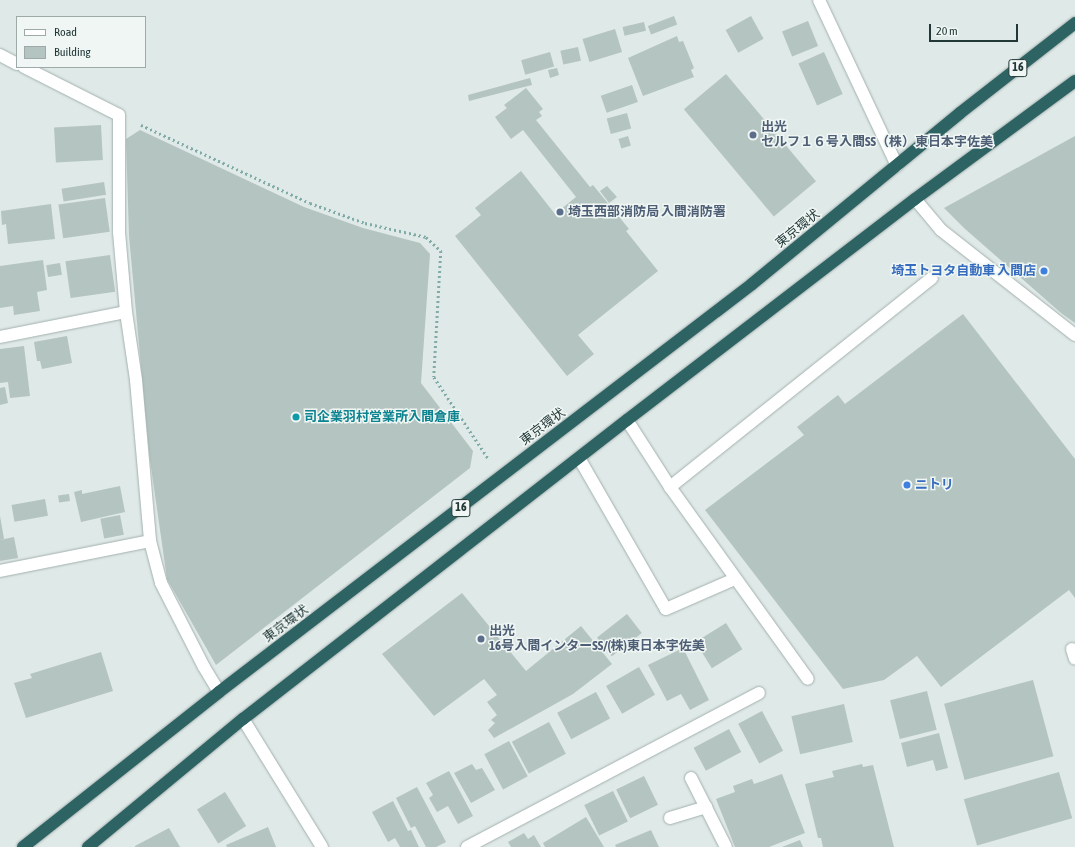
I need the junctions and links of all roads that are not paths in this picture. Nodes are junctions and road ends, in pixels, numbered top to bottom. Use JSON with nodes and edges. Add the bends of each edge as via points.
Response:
{"nodes":[{"id":1,"x":819,"y":0,"type":"edge"},
{"id":2,"x":1075,"y":23,"type":"edge"},
{"id":3,"x":0,"y":55,"type":"edge"},
{"id":4,"x":16,"y":63,"type":"edge"},
{"id":5,"x":26,"y":68,"type":"edge"},
{"id":6,"x":1075,"y":81,"type":"edge"},
{"id":7,"x":897,"y":166,"type":"junction"},
{"id":8,"x":915,"y":199,"type":"junction"},
{"id":9,"x":932,"y":278,"type":"dead end"},
{"id":10,"x":126,"y":312,"type":"junction"},
{"id":11,"x":1075,"y":335,"type":"edge"},
{"id":12,"x":0,"y":337,"type":"edge"},
{"id":13,"x":627,"y":420,"type":"junction"},
{"id":14,"x":579,"y":458,"type":"junction"},
{"id":15,"x":670,"y":487,"type":"junction"},
{"id":16,"x":150,"y":541,"type":"junction"},
{"id":17,"x":0,"y":571,"type":"edge"},
{"id":18,"x":735,"y":579,"type":"junction"},
{"id":19,"x":808,"y":679,"type":"dead end"},
{"id":20,"x":219,"y":692,"type":"junction"},
{"id":21,"x":759,"y":693,"type":"dead end"},
{"id":22,"x":243,"y":719,"type":"junction"},
{"id":23,"x":691,"y":778,"type":"dead end"},
{"id":24,"x":706,"y":807,"type":"junction"},
{"id":25,"x":670,"y":818,"type":"dead end"},
{"id":26,"x":23,"y":847,"type":"edge"},
{"id":27,"x":88,"y":847,"type":"edge"},
{"id":28,"x":322,"y":847,"type":"edge"},
{"id":29,"x":467,"y":847,"type":"edge"},
{"id":30,"x":726,"y":847,"type":"edge"}],
"edges":[{"from":1,"to":7,"type":"street"},
{"from":2,"to":7,"type":"highway","name":"東京環状","number":"16","via":[[960,112]]},
{"from":3,"to":4,"type":"street"},
{"from":5,"to":10,"type":"street","via":[[119,115],[119,232]]},
{"from":6,"to":8,"type":"highway","number":"16"},
{"from":7,"to":20,"type":"highway","name":"東京環状","number":"16","via":[[752,284]]},
{"from":8,"to":11,"type":"street","via":[[941,230]]},
{"from":8,"to":13,"type":"highway","number":"16"},
{"from":9,"to":15,"type":"street"},
{"from":10,"to":12,"type":"street"},
{"from":10,"to":16,"type":"street","via":[[136,380]]},
{"from":13,"to":14,"type":"highway","number":"16"},
{"from":13,"to":15,"type":"street"},
{"from":14,"to":18,"type":"street","via":[[666,609]]},
{"from":14,"to":22,"type":"highway","number":"16"},
{"from":15,"to":18,"type":"street"},
{"from":16,"to":17,"type":"street"},
{"from":16,"to":20,"type":"street","via":[[161,583]]},
{"from":18,"to":19,"type":"street"},
{"from":20,"to":26,"type":"highway","name":"東京環状","number":"16"},
{"from":21,"to":29,"type":"street"},
{"from":22,"to":27,"type":"highway","number":"16"},
{"from":22,"to":28,"type":"street"},
{"from":23,"to":24,"type":"street"},
{"from":24,"to":25,"type":"street"},
{"from":24,"to":30,"type":"street"}]}
